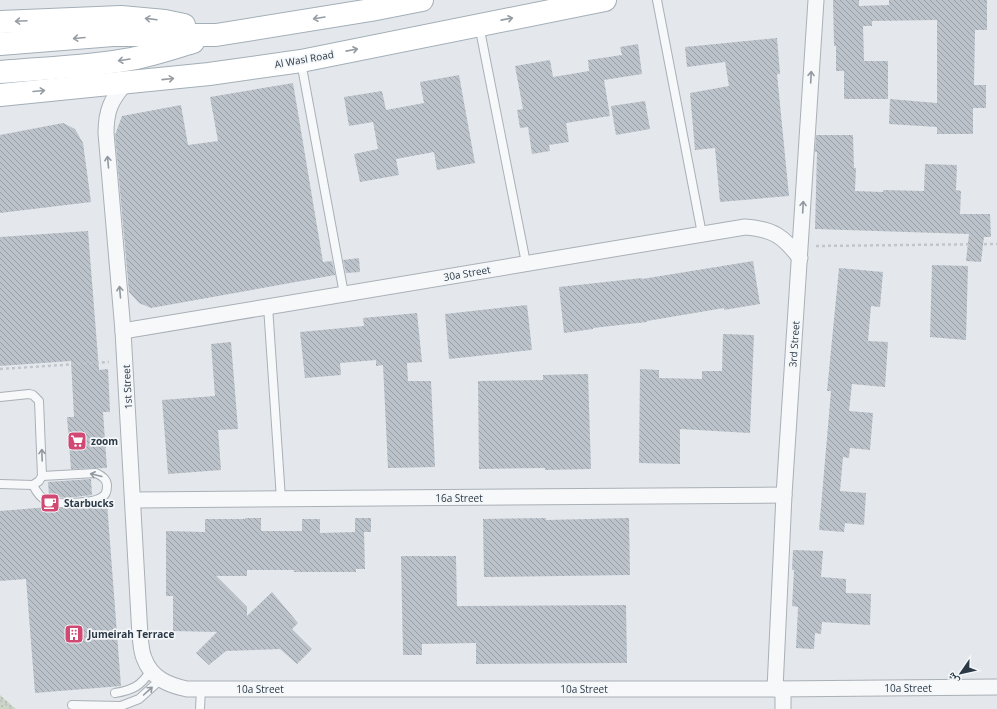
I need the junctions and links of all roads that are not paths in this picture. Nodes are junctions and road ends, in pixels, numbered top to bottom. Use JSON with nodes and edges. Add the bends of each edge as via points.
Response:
{"nodes":[{"id":1,"x":422,"y":0,"type":"edge"},
{"id":2,"x":605,"y":0,"type":"edge"},
{"id":3,"x":657,"y":0,"type":"edge"},
{"id":4,"x":816,"y":0,"type":"edge"},
{"id":5,"x":0,"y":22,"type":"edge"},
{"id":6,"x":479,"y":25,"type":"junction"},
{"id":7,"x":216,"y":35,"type":"junction"},
{"id":8,"x":0,"y":44,"type":"edge"},
{"id":9,"x":301,"y":61,"type":"junction"},
{"id":10,"x":0,"y":72,"type":"edge"},
{"id":11,"x":126,"y":83,"type":"junction"},
{"id":12,"x":2,"y":96,"type":"edge"},
{"id":13,"x":702,"y":234,"type":"junction"},
{"id":14,"x":800,"y":252,"type":"junction"},
{"id":15,"x":526,"y":263,"type":"junction"},
{"id":16,"x":344,"y":294,"type":"junction"},
{"id":17,"x":268,"y":306,"type":"junction"},
{"id":18,"x":123,"y":331,"type":"junction"},
{"id":19,"x":0,"y":397,"type":"edge"},
{"id":20,"x":42,"y":476,"type":"junction"},
{"id":21,"x":0,"y":484,"type":"edge"},
{"id":22,"x":33,"y":485,"type":"junction"},
{"id":23,"x":784,"y":495,"type":"junction"},
{"id":24,"x":281,"y":499,"type":"junction"},
{"id":25,"x":134,"y":500,"type":"junction"},
{"id":26,"x":161,"y":678,"type":"junction"},
{"id":27,"x":997,"y":687,"type":"edge"},
{"id":28,"x":201,"y":689,"type":"junction"},
{"id":29,"x":779,"y":689,"type":"junction"},
{"id":30,"x":115,"y":693,"type":"dead end"},
{"id":31,"x":72,"y":706,"type":"dead end"},
{"id":32,"x":200,"y":709,"type":"edge"},
{"id":33,"x":783,"y":709,"type":"edge"}],
"edges":[{"from":1,"to":7,"type":"main road","one_way":true},
{"from":6,"to":2,"type":"main road","name":"Al Wasl Road","one_way":true},
{"from":3,"to":13,"type":"lane"},
{"from":14,"to":4,"type":"street","name":"3rd Street","one_way":true},
{"from":7,"to":5,"type":"main road","one_way":true,"via":[[186,25],[128,17]]},
{"from":9,"to":6,"type":"main road","name":"Al Wasl Road","one_way":true},
{"from":6,"to":15,"type":"lane"},
{"from":7,"to":8,"type":"main road","one_way":true,"via":[[113,35]]},
{"from":7,"to":10,"type":"main road","one_way":true,"via":[[125,60]]},
{"from":11,"to":9,"type":"main road","name":"Al Wasl Road","one_way":true},
{"from":9,"to":16,"type":"lane"},
{"from":12,"to":11,"type":"main road","name":"Al Wasl Road","one_way":true},
{"from":18,"to":11,"type":"street","name":"1st Street","one_way":true,"via":[[106,119],[116,94]]},
{"from":13,"to":14,"type":"street","name":"30a Street","via":[[745,227],[756,228],[779,236]]},
{"from":13,"to":15,"type":"street","name":"30a Street"},
{"from":14,"to":23,"type":"street","name":"3rd Street"},
{"from":15,"to":16,"type":"street","name":"30a Street"},
{"from":16,"to":17,"type":"street","name":"30a Street"},
{"from":17,"to":18,"type":"street","name":"30a Street"},
{"from":17,"to":24,"type":"lane"},
{"from":18,"to":25,"type":"street","name":"1st Street"},
{"from":20,"to":19,"type":"lane","one_way":true,"via":[[39,401],[29,394]]},
{"from":20,"to":22,"type":"lane"},
{"from":22,"to":20,"type":"lane","one_way":true,"via":[[42,498],[56,503],[96,500],[103,497],[107,490],[103,476],[96,473]]},
{"from":21,"to":22,"type":"lane"},
{"from":23,"to":24,"type":"street","name":"16a Street"},
{"from":23,"to":29,"type":"street","name":"3rd Street"},
{"from":24,"to":25,"type":"street","name":"16a Street"},
{"from":25,"to":26,"type":"street","name":"1st Street","via":[[140,636],[144,658]]},
{"from":26,"to":28,"type":"street","name":"10a Street","via":[[187,689]]},
{"from":26,"to":30,"type":"lane","via":[[146,679],[138,686]]},
{"from":31,"to":26,"type":"lane","one_way":true,"via":[[121,706],[138,699]]},
{"from":27,"to":29,"type":"street","name":"10a Street"},
{"from":28,"to":29,"type":"street","name":"10a Street"},
{"from":28,"to":32,"type":"lane"},
{"from":29,"to":33,"type":"street","name":"3rd Street"}]}
